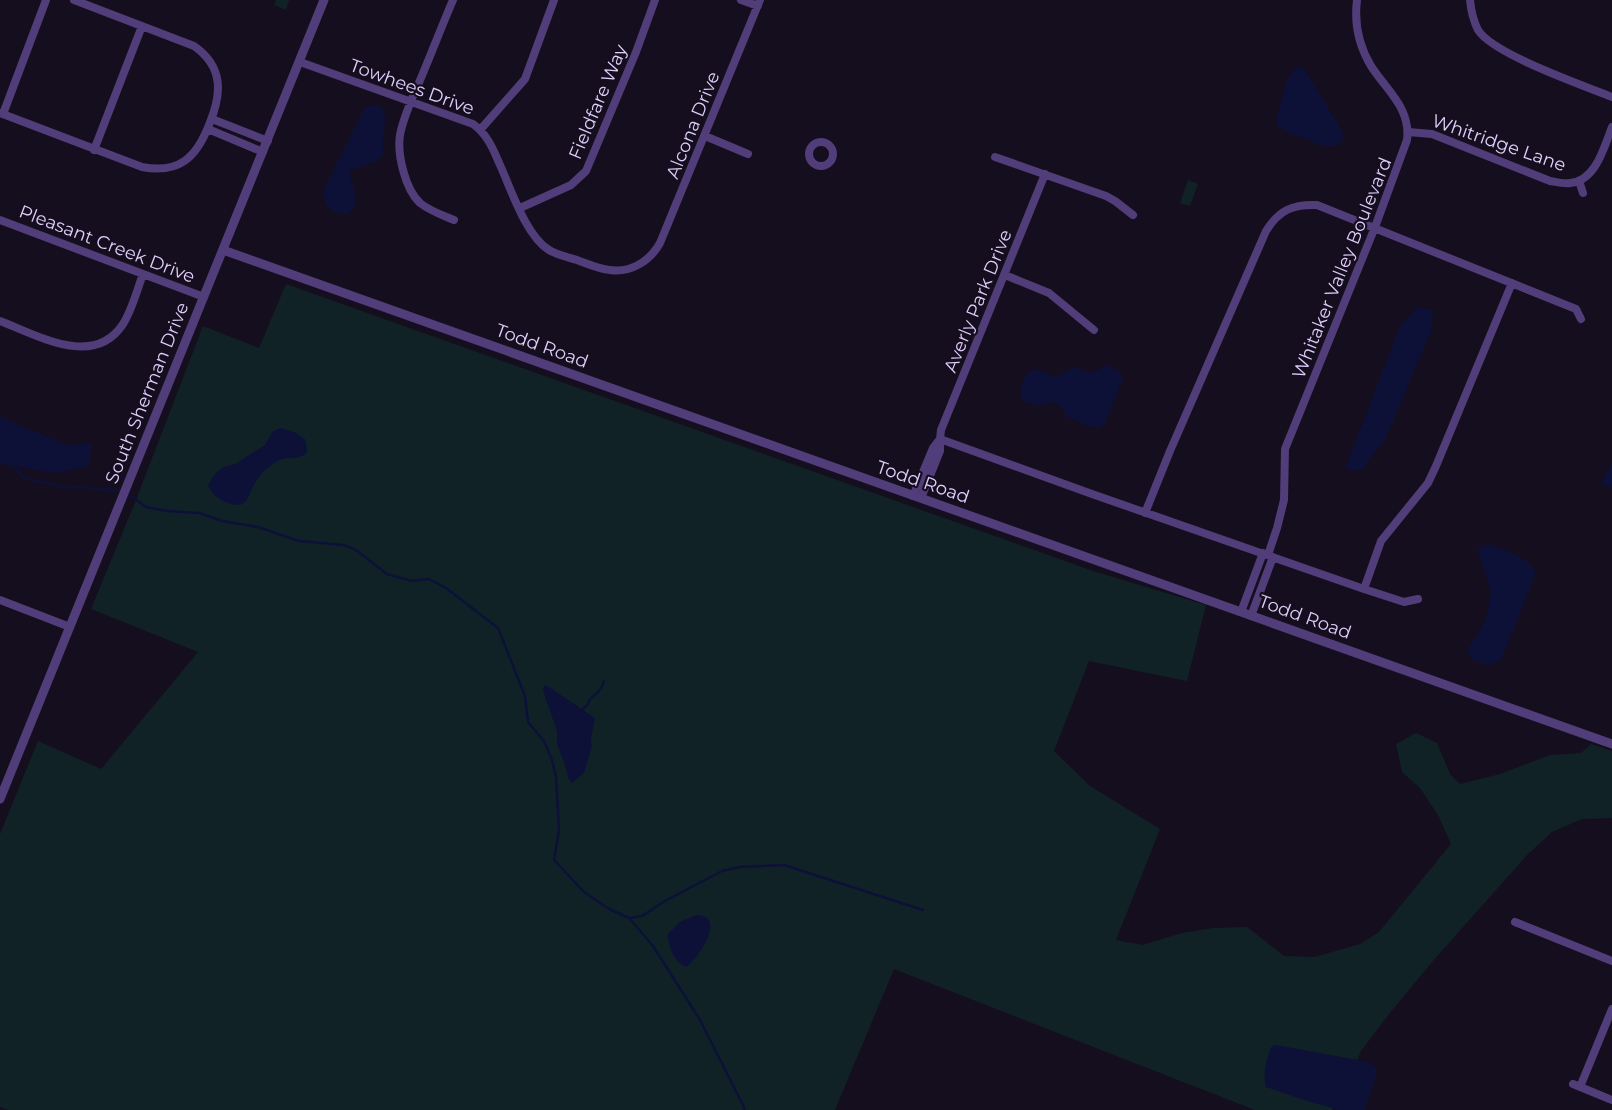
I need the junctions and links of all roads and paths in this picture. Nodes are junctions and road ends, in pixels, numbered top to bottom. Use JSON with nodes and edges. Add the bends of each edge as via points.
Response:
{"nodes":[{"id":1,"x":46,"y":0,"type":"edge"},
{"id":2,"x":74,"y":0,"type":"edge"},
{"id":3,"x":324,"y":0,"type":"edge"},
{"id":4,"x":453,"y":0,"type":"edge"},
{"id":5,"x":554,"y":0,"type":"edge"},
{"id":6,"x":655,"y":0,"type":"edge"},
{"id":7,"x":741,"y":0,"type":"edge"},
{"id":8,"x":1357,"y":0,"type":"edge"},
{"id":9,"x":1470,"y":0,"type":"edge"},
{"id":10,"x":759,"y":3,"type":"edge"},
{"id":11,"x":142,"y":26,"type":"junction"},
{"id":12,"x":300,"y":62,"type":"junction"},
{"id":13,"x":1612,"y":97,"type":"edge"},
{"id":14,"x":411,"y":101,"type":"junction"},
{"id":15,"x":1,"y":114,"type":"edge"},
{"id":16,"x":212,"y":119,"type":"junction"},
{"id":17,"x":1612,"y":127,"type":"edge"},
{"id":18,"x":208,"y":129,"type":"junction"},
{"id":19,"x":480,"y":130,"type":"junction"},
{"id":20,"x":1408,"y":132,"type":"junction"},
{"id":21,"x":704,"y":136,"type":"junction"},
{"id":22,"x":268,"y":141,"type":"junction"},
{"id":23,"x":94,"y":150,"type":"junction"},
{"id":24,"x":263,"y":152,"type":"junction"},
{"id":25,"x":748,"y":154,"type":"dead end"},
{"id":26,"x":995,"y":157,"type":"dead end"},
{"id":27,"x":1045,"y":174,"type":"junction"},
{"id":28,"x":1580,"y":181,"type":"junction"},
{"id":29,"x":1583,"y":193,"type":"dead end"},
{"id":30,"x":520,"y":208,"type":"junction"},
{"id":31,"x":1133,"y":215,"type":"dead end"},
{"id":32,"x":0,"y":220,"type":"edge"},
{"id":33,"x":454,"y":220,"type":"dead end"},
{"id":34,"x":1375,"y":227,"type":"junction"},
{"id":35,"x":223,"y":250,"type":"junction"},
{"id":36,"x":648,"y":258,"type":"joint"},
{"id":37,"x":143,"y":274,"type":"junction"},
{"id":38,"x":1004,"y":275,"type":"junction"},
{"id":39,"x":1512,"y":283,"type":"junction"},
{"id":40,"x":204,"y":297,"type":"junction"},
{"id":41,"x":1581,"y":319,"type":"dead end"},
{"id":42,"x":0,"y":321,"type":"edge"},
{"id":43,"x":1094,"y":330,"type":"dead end"},
{"id":44,"x":940,"y":439,"type":"junction"},
{"id":45,"x":917,"y":497,"type":"junction"},
{"id":46,"x":1145,"y":513,"type":"junction"},
{"id":47,"x":1268,"y":555,"type":"junction"},
{"id":48,"x":1364,"y":589,"type":"junction"},
{"id":49,"x":1418,"y":599,"type":"dead end"},
{"id":50,"x":0,"y":600,"type":"edge"},
{"id":51,"x":1241,"y":612,"type":"junction"},
{"id":52,"x":1251,"y":616,"type":"junction"},
{"id":53,"x":70,"y":627,"type":"junction"},
{"id":54,"x":1612,"y":744,"type":"edge"},
{"id":55,"x":0,"y":798,"type":"edge"},
{"id":56,"x":1515,"y":922,"type":"dead end"},
{"id":57,"x":1612,"y":961,"type":"edge"},
{"id":58,"x":1612,"y":1009,"type":"edge"},
{"id":59,"x":1612,"y":1100,"type":"edge"}],
"edges":[{"from":1,"to":15,"type":"street"},
{"from":2,"to":11,"type":"street"},
{"from":3,"to":12,"type":"street","name":"South Sherman Drive"},
{"from":4,"to":14,"type":"street"},
{"from":5,"to":19,"type":"street","via":[[525,79]]},
{"from":6,"to":30,"type":"street","name":"Fieldfare Way","via":[[586,171],[571,185]]},
{"from":7,"to":10,"type":"street"},
{"from":8,"to":20,"type":"street","name":"Whitaker Valley Boulevard","via":[[1356,26],[1363,50],[1402,107]]},
{"from":9,"to":13,"type":"street","via":[[1471,14],[1479,31],[1492,44],[1512,56]]},
{"from":10,"to":21,"type":"street","name":"Alcona Drive"},
{"from":11,"to":16,"type":"street","via":[[194,46],[206,56],[219,86]]},
{"from":11,"to":23,"type":"street"},
{"from":12,"to":14,"type":"street","name":"Towhees Drive"},
{"from":12,"to":22,"type":"street","name":"South Sherman Drive"},
{"from":14,"to":19,"type":"street","name":"Towhees Drive","via":[[470,122]]},
{"from":14,"to":33,"type":"street","via":[[399,141],[407,183],[424,206]]},
{"from":15,"to":23,"type":"street"},
{"from":16,"to":18,"type":"street"},
{"from":16,"to":22,"type":"street"},
{"from":17,"to":28,"type":"street","via":[[1590,174]]},
{"from":18,"to":23,"type":"street","via":[[194,153],[183,163],[169,168],[142,167]]},
{"from":18,"to":24,"type":"street"},
{"from":19,"to":30,"type":"street","name":"Towhees Drive","via":[[491,144]]},
{"from":20,"to":28,"type":"street","name":"Whitridge Lane","via":[[1432,134],[1550,181]]},
{"from":20,"to":34,"type":"street","name":"Whitaker Valley Boulevard"},
{"from":21,"to":25,"type":"street"},
{"from":21,"to":36,"type":"street","name":"Alcona Drive","via":[[661,241]]},
{"from":22,"to":24,"type":"street","name":"South Sherman Drive"},
{"from":24,"to":35,"type":"street","name":"South Sherman Drive"},
{"from":26,"to":27,"type":"street"},
{"from":27,"to":31,"type":"street","via":[[1108,197]]},
{"from":27,"to":38,"type":"street","name":"Averly Park Drive"},
{"from":28,"to":29,"type":"street"},
{"from":30,"to":36,"type":"street","name":"Towhees Drive","via":[[534,236],[556,253],[614,271],[633,268]]},
{"from":32,"to":37,"type":"street","name":"Pleasant Creek Drive"},
{"from":34,"to":39,"type":"street"},
{"from":34,"to":46,"type":"street","via":[[1317,205],[1303,204],[1273,219]]},
{"from":34,"to":47,"type":"street","name":"Whitaker Valley Boulevard","via":[[1285,449],[1284,500]]},
{"from":35,"to":40,"type":"street","name":"South Sherman Drive"},
{"from":35,"to":45,"type":"street","name":"Todd Road"},
{"from":37,"to":40,"type":"street","name":"Pleasant Creek Drive"},
{"from":37,"to":42,"type":"street","via":[[123,324],[99,344],[72,347]]},
{"from":38,"to":43,"type":"street","via":[[1049,293]]},
{"from":38,"to":44,"type":"street","name":"Averly Park Drive"},
{"from":39,"to":41,"type":"street","via":[[1576,309]]},
{"from":39,"to":48,"type":"street","via":[[1428,483],[1381,541]]},
{"from":40,"to":53,"type":"street","name":"South Sherman Drive"},
{"from":44,"to":45,"type":"street","name":"Averly Park Drive","via":[[940,451]]},
{"from":44,"to":46,"type":"street"},
{"from":45,"to":51,"type":"street","name":"Todd Road"},
{"from":46,"to":47,"type":"street"},
{"from":47,"to":48,"type":"street"},
{"from":47,"to":51,"type":"street","name":"Whitaker Valley Boulevard"},
{"from":47,"to":52,"type":"street","name":"Whitaker Valley Boulevard"},
{"from":48,"to":49,"type":"street","via":[[1404,602]]},
{"from":50,"to":53,"type":"street"},
{"from":51,"to":52,"type":"street","name":"Todd Road"},
{"from":52,"to":54,"type":"street","name":"Todd Road"},
{"from":53,"to":55,"type":"street","name":"South Sherman Drive"},
{"from":56,"to":57,"type":"street"},
{"from":58,"to":59,"type":"street","via":[[1577,1085]]}]}
